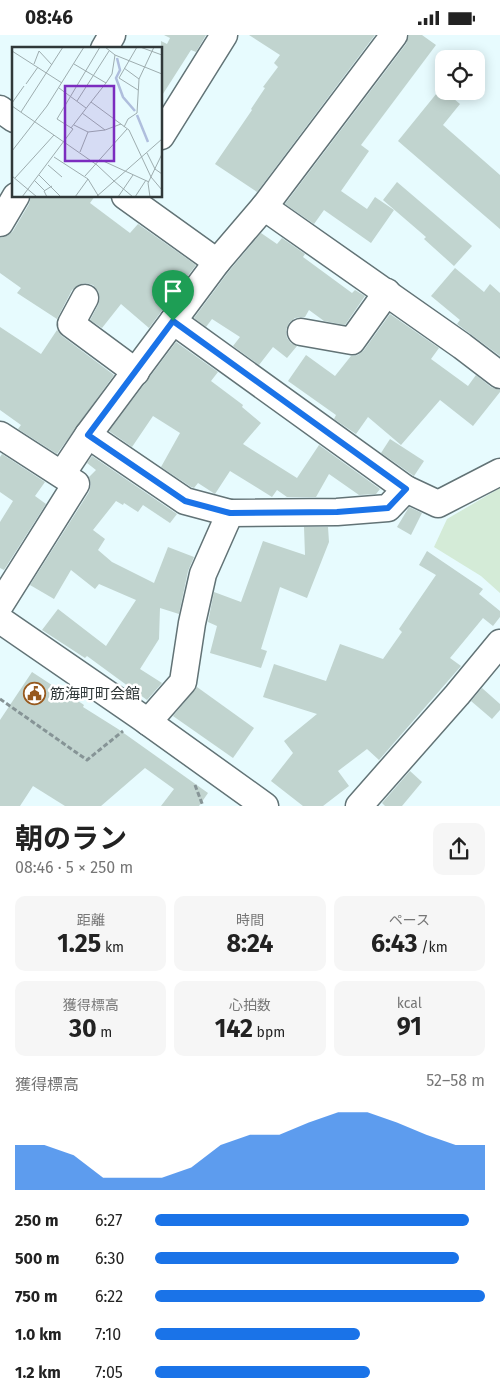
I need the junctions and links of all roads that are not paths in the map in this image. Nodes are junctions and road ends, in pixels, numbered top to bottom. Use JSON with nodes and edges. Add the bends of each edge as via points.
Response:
{"nodes":[{"id":1,"x":112,"y":35,"type":"edge"},
{"id":2,"x":224,"y":35,"type":"edge"},
{"id":3,"x":394,"y":35,"type":"edge"},
{"id":4,"x":105,"y":47,"type":"edge"},
{"id":5,"x":0,"y":109,"type":"edge"},
{"id":6,"x":12,"y":118,"type":"edge"},
{"id":7,"x":162,"y":134,"type":"edge"},
{"id":8,"x":15,"y":197,"type":"edge"},
{"id":9,"x":126,"y":197,"type":"edge"},
{"id":10,"x":264,"y":207,"type":"junction"},
{"id":11,"x":0,"y":223,"type":"edge"},
{"id":12,"x":217,"y":262,"type":"junction"},
{"id":13,"x":387,"y":292,"type":"junction"},
{"id":14,"x":85,"y":298,"type":"dead end"},
{"id":15,"x":173,"y":321,"type":"junction"},
{"id":16,"x":301,"y":331,"type":"dead end"},
{"id":17,"x":136,"y":372,"type":"junction"},
{"id":18,"x":500,"y":375,"type":"edge"},
{"id":19,"x":0,"y":435,"type":"edge"},
{"id":20,"x":88,"y":435,"type":"junction"},
{"id":21,"x":500,"y":472,"type":"edge"},
{"id":22,"x":62,"y":474,"type":"junction"},
{"id":23,"x":406,"y":489,"type":"junction"},
{"id":24,"x":230,"y":513,"type":"junction"},
{"id":25,"x":0,"y":605,"type":"edge"},
{"id":26,"x":0,"y":620,"type":"edge"},
{"id":27,"x":500,"y":643,"type":"edge"},
{"id":28,"x":144,"y":720,"type":"junction"},
{"id":29,"x":369,"y":802,"type":"edge"},
{"id":30,"x":266,"y":805,"type":"edge"}],
"edges":[{"from":1,"to":4,"type":"street"},
{"from":2,"to":7,"type":"street"},
{"from":3,"to":10,"type":"street"},
{"from":5,"to":6,"type":"street"},
{"from":8,"to":11,"type":"street"},
{"from":9,"to":12,"type":"street"},
{"from":10,"to":12,"type":"street"},
{"from":10,"to":13,"type":"street"},
{"from":12,"to":15,"type":"street"},
{"from":13,"to":16,"type":"street","via":[[352,341]]},
{"from":13,"to":18,"type":"street"},
{"from":14,"to":17,"type":"street","via":[[72,324]]},
{"from":15,"to":17,"type":"street"},
{"from":15,"to":23,"type":"street"},
{"from":17,"to":20,"type":"street"},
{"from":19,"to":22,"type":"street"},
{"from":20,"to":22,"type":"street"},
{"from":20,"to":24,"type":"street","via":[[185,501]]},
{"from":21,"to":23,"type":"street","via":[[438,504]]},
{"from":22,"to":25,"type":"street","via":[[76,484]]},
{"from":23,"to":24,"type":"street","via":[[388,508]]},
{"from":24,"to":28,"type":"street","via":[[203,574],[184,682]]},
{"from":26,"to":28,"type":"street"},
{"from":27,"to":29,"type":"street"},
{"from":28,"to":30,"type":"street"}]}
